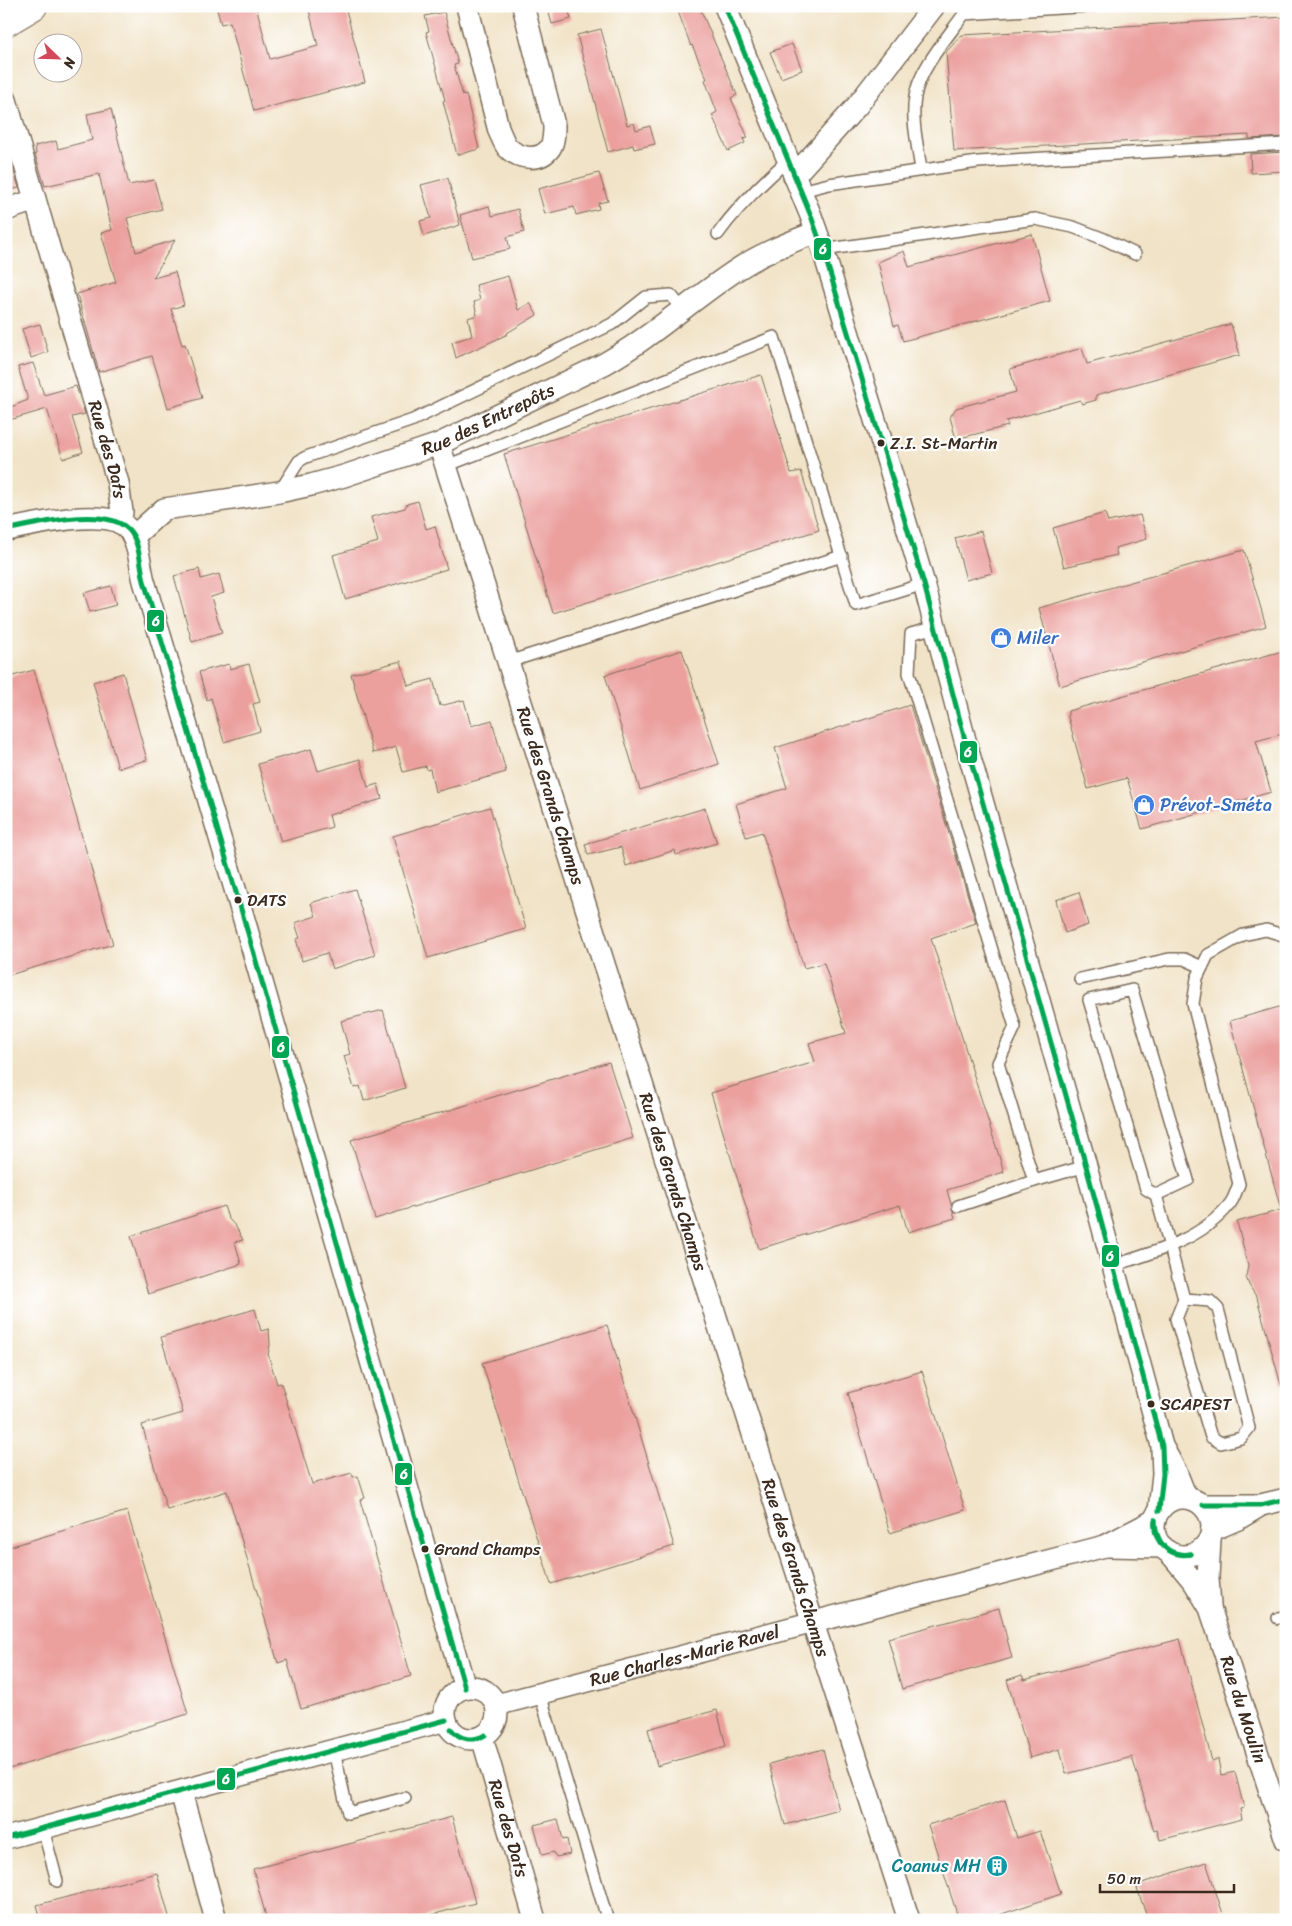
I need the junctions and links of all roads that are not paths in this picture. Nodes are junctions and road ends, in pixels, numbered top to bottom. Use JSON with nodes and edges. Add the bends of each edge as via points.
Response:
{"nodes":[{"id":1,"x":33,"y":6,"type":"edge"},
{"id":2,"x":467,"y":6,"type":"edge"},
{"id":3,"x":523,"y":6,"type":"edge"},
{"id":4,"x":725,"y":6,"type":"edge"},
{"id":5,"x":934,"y":6,"type":"edge"},
{"id":6,"x":1092,"y":6,"type":"edge"},
{"id":7,"x":6,"y":22,"type":"edge"},
{"id":8,"x":6,"y":100,"type":"edge"},
{"id":9,"x":1286,"y":144,"type":"edge"},
{"id":10,"x":921,"y":170,"type":"junction"},
{"id":11,"x":794,"y":176,"type":"junction"},
{"id":12,"x":35,"y":200,"type":"junction"},
{"id":13,"x":6,"y":210,"type":"edge"},
{"id":14,"x":718,"y":234,"type":"dead end"},
{"id":15,"x":820,"y":241,"type":"junction"},
{"id":16,"x":1135,"y":254,"type":"dead end"},
{"id":17,"x":683,"y":310,"type":"junction"},
{"id":18,"x":439,"y":444,"type":"junction"},
{"id":19,"x":446,"y":466,"type":"junction"},
{"id":20,"x":279,"y":492,"type":"junction"},
{"id":21,"x":6,"y":530,"type":"edge"},
{"id":22,"x":127,"y":530,"type":"junction"},
{"id":23,"x":842,"y":556,"type":"junction"},
{"id":24,"x":924,"y":584,"type":"junction"},
{"id":25,"x":935,"y":627,"type":"junction"},
{"id":26,"x":508,"y":662,"type":"junction"},
{"id":27,"x":1286,"y":936,"type":"edge"},
{"id":28,"x":1202,"y":967,"type":"junction"},
{"id":29,"x":1080,"y":980,"type":"dead end"},
{"id":30,"x":1086,"y":1166,"type":"junction"},
{"id":31,"x":1034,"y":1182,"type":"junction"},
{"id":32,"x":1156,"y":1196,"type":"junction"},
{"id":33,"x":958,"y":1206,"type":"dead end"},
{"id":34,"x":1169,"y":1246,"type":"junction"},
{"id":35,"x":1112,"y":1266,"type":"junction"},
{"id":36,"x":1184,"y":1299,"type":"junction"},
{"id":37,"x":1162,"y":1446,"type":"junction"},
{"id":38,"x":1286,"y":1499,"type":"edge"},
{"id":39,"x":1194,"y":1501,"type":"junction"},
{"id":40,"x":1261,"y":1505,"type":"junction"},
{"id":41,"x":1157,"y":1516,"type":"junction"},
{"id":42,"x":1211,"y":1535,"type":"junction"},
{"id":43,"x":1106,"y":1546,"type":"junction"},
{"id":44,"x":1167,"y":1550,"type":"junction"},
{"id":45,"x":1210,"y":1608,"type":"junction"},
{"id":46,"x":813,"y":1622,"type":"junction"},
{"id":47,"x":465,"y":1688,"type":"junction"},
{"id":48,"x":540,"y":1694,"type":"junction"},
{"id":49,"x":496,"y":1706,"type":"junction"},
{"id":50,"x":446,"y":1720,"type":"junction"},
{"id":51,"x":482,"y":1737,"type":"junction"},
{"id":52,"x":334,"y":1751,"type":"junction"},
{"id":53,"x":182,"y":1792,"type":"junction"},
{"id":54,"x":405,"y":1798,"type":"dead end"},
{"id":55,"x":43,"y":1828,"type":"junction"},
{"id":56,"x":6,"y":1838,"type":"edge"},
{"id":57,"x":1286,"y":1840,"type":"edge"},
{"id":58,"x":57,"y":1881,"type":"dead end"},
{"id":59,"x":607,"y":1918,"type":"dead end"},
{"id":60,"x":216,"y":1920,"type":"edge"},
{"id":61,"x":535,"y":1920,"type":"edge"},
{"id":62,"x":910,"y":1920,"type":"edge"}],
"edges":[{"from":1,"to":7,"type":"street"},
{"from":2,"to":3,"type":"street","via":[[499,131],[514,154],[527,158],[543,155],[551,148],[554,125]]},
{"from":4,"to":11,"type":"street"},
{"from":5,"to":11,"type":"street","via":[[857,106]]},
{"from":6,"to":10,"type":"lane","via":[[964,14],[926,68],[915,96],[914,122]]},
{"from":8,"to":12,"type":"street","name":"Rue des Dats"},
{"from":9,"to":10,"type":"lane","via":[[978,162]]},
{"from":10,"to":11,"type":"lane","via":[[829,184]]},
{"from":11,"to":14,"type":"lane","via":[[758,186]]},
{"from":11,"to":15,"type":"street"},
{"from":12,"to":13,"type":"street"},
{"from":12,"to":22,"type":"street","name":"Rue des Dats","via":[[118,483]]},
{"from":15,"to":16,"type":"lane","via":[[1035,219],[1073,227]]},
{"from":15,"to":17,"type":"street","name":"Rue des Entrepôts","via":[[770,251],[738,269]]},
{"from":15,"to":24,"type":"street"},
{"from":17,"to":18,"type":"street","name":"Rue des Entrepôts","via":[[604,364]]},
{"from":17,"to":20,"type":"lane","via":[[671,295],[646,297],[612,324],[413,420],[306,457],[299,461]]},
{"from":18,"to":19,"type":"street","name":"Rue des Grands Champs"},
{"from":18,"to":20,"type":"street","name":"Rue des Entrepôts","via":[[344,476]]},
{"from":19,"to":23,"type":"lane","via":[[774,337]]},
{"from":19,"to":26,"type":"street","name":"Rue des Grands Champs"},
{"from":20,"to":22,"type":"street","name":"Rue des Entrepôts","via":[[164,509]]},
{"from":21,"to":22,"type":"street","via":[[98,517]]},
{"from":22,"to":47,"type":"street","name":"Rue des Dats","via":[[243,916]]},
{"from":23,"to":24,"type":"lane","via":[[856,606]]},
{"from":23,"to":26,"type":"lane"},
{"from":24,"to":25,"type":"street"},
{"from":25,"to":30,"type":"street"},
{"from":25,"to":31,"type":"lane","via":[[911,634],[909,673],[1015,1027],[998,1063]]},
{"from":26,"to":46,"type":"street","name":"Rue des Grands Champs"},
{"from":27,"to":28,"type":"lane","via":[[1266,930],[1243,935],[1208,955]]},
{"from":28,"to":29,"type":"lane","via":[[1184,959],[1169,959]]},
{"from":28,"to":34,"type":"lane","via":[[1193,1004],[1239,1184],[1230,1204],[1217,1218],[1185,1240]]},
{"from":30,"to":31,"type":"lane"},
{"from":30,"to":35,"type":"street"},
{"from":31,"to":33,"type":"lane"},
{"from":32,"to":32,"type":"lane","via":[[1188,1180],[1132,990],[1088,1000],[1146,1189]]},
{"from":32,"to":34,"type":"lane"},
{"from":34,"to":35,"type":"lane"},
{"from":34,"to":36,"type":"lane"},
{"from":35,"to":37,"type":"street"},
{"from":36,"to":36,"type":"lane","via":[[1210,1301],[1218,1309],[1248,1428],[1241,1438],[1221,1443],[1211,1437],[1176,1319]]},
{"from":37,"to":39,"type":"street"},
{"from":37,"to":41,"type":"street"},
{"from":38,"to":40,"type":"street"},
{"from":39,"to":40,"type":"street"},
{"from":39,"to":41,"type":"street","via":[[1174,1499]]},
{"from":39,"to":42,"type":"street","via":[[1209,1513]]},
{"from":40,"to":42,"type":"street"},
{"from":41,"to":43,"type":"street","name":"Rue Charles-Marie Ravel"},
{"from":41,"to":44,"type":"street","via":[[1154,1530],[1157,1540]]},
{"from":42,"to":44,"type":"street","via":[[1204,1547],[1188,1555]]},
{"from":42,"to":45,"type":"street","name":"Rue du Moulin"},
{"from":43,"to":44,"type":"street","name":"Rue Charles-Marie Ravel"},
{"from":43,"to":46,"type":"street","name":"Rue Charles-Marie Ravel"},
{"from":44,"to":45,"type":"street","name":"Rue du Moulin","via":[[1194,1582]]},
{"from":45,"to":57,"type":"street","name":"Rue du Moulin"},
{"from":46,"to":48,"type":"street","name":"Rue Charles-Marie Ravel"},
{"from":46,"to":62,"type":"street","name":"Rue des Grands Champs"},
{"from":47,"to":49,"type":"street","via":[[481,1688],[493,1698]]},
{"from":47,"to":50,"type":"street","via":[[457,1691],[447,1704]]},
{"from":48,"to":49,"type":"street","name":"Rue Charles-Marie Ravel"},
{"from":48,"to":59,"type":"lane"},
{"from":49,"to":51,"type":"street","via":[[498,1713],[494,1727]]},
{"from":50,"to":51,"type":"street","via":[[456,1735],[464,1739]]},
{"from":50,"to":52,"type":"street"},
{"from":51,"to":61,"type":"street","name":"Rue des Dats"},
{"from":52,"to":53,"type":"street"},
{"from":52,"to":54,"type":"lane","via":[[348,1812]]},
{"from":53,"to":55,"type":"street"},
{"from":53,"to":60,"type":"street"},
{"from":55,"to":56,"type":"street"},
{"from":55,"to":58,"type":"lane"}]}
